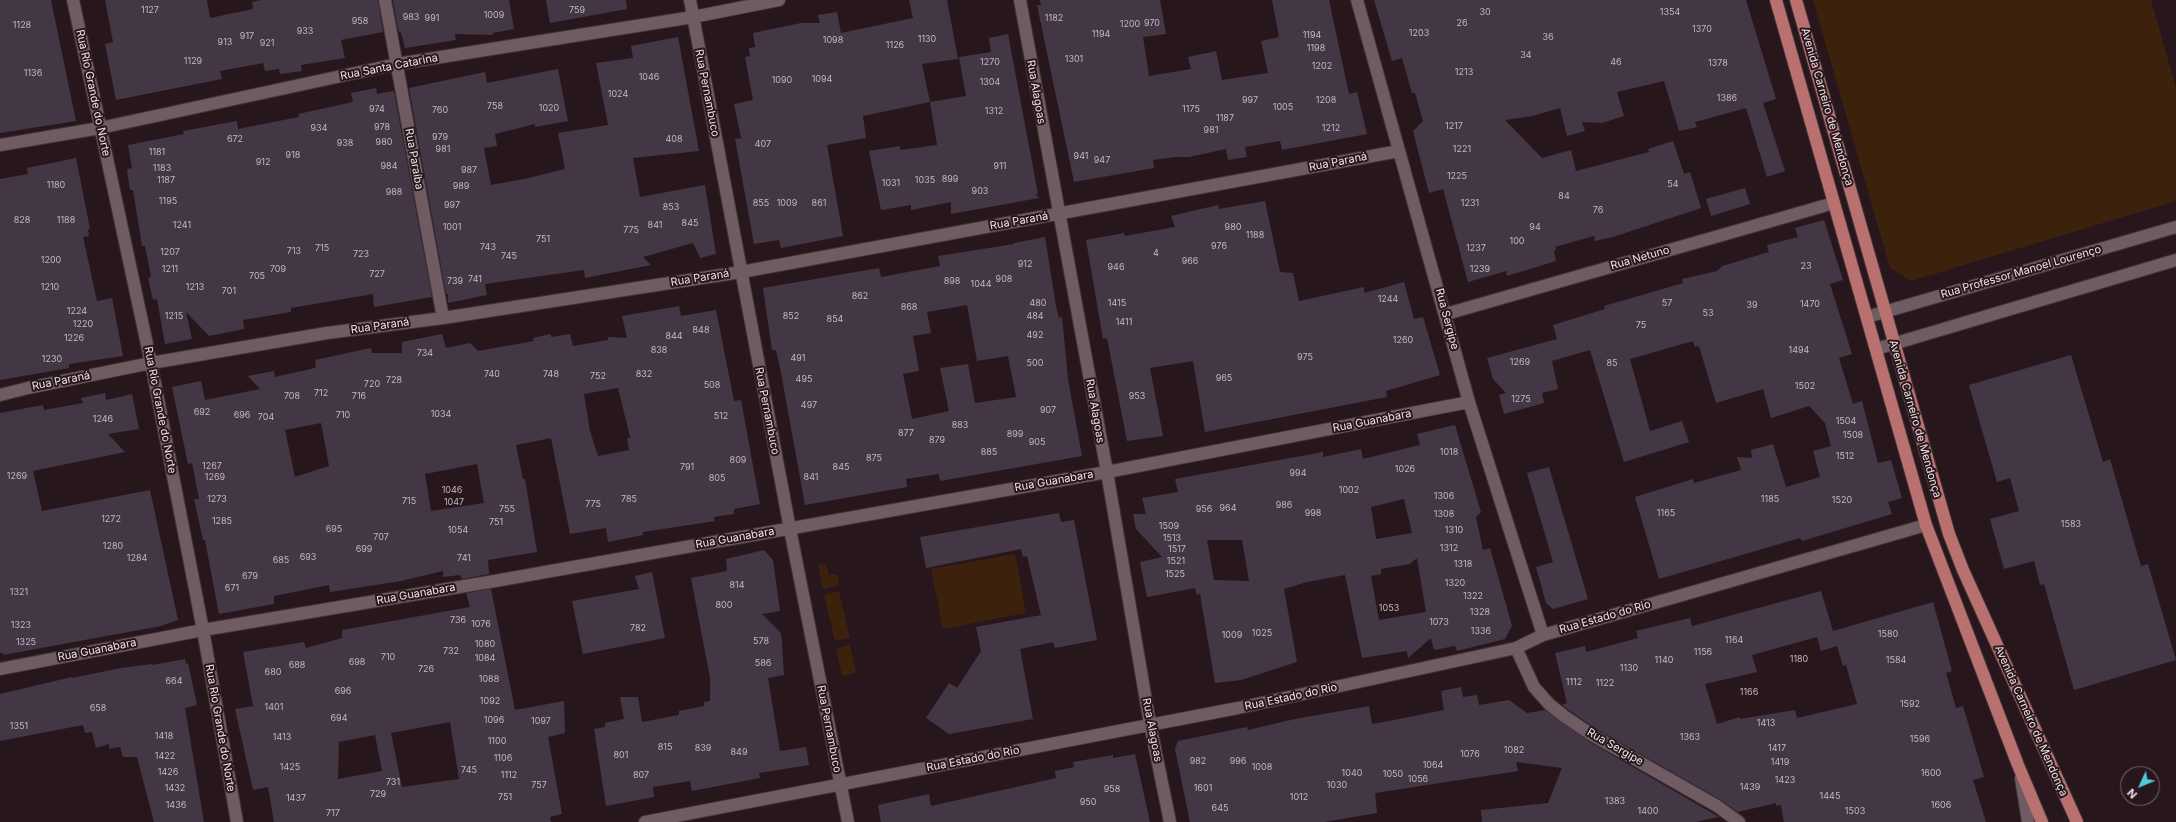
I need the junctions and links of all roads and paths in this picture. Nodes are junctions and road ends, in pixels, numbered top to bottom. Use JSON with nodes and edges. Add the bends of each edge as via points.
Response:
{"nodes":[{"id":1,"x":73,"y":0,"type":"edge"},
{"id":2,"x":384,"y":0,"type":"edge"},
{"id":3,"x":690,"y":0,"type":"edge"},
{"id":4,"x":779,"y":0,"type":"edge"},
{"id":5,"x":1020,"y":0,"type":"edge"},
{"id":6,"x":1357,"y":0,"type":"edge"},
{"id":7,"x":1776,"y":0,"type":"edge"},
{"id":8,"x":1796,"y":0,"type":"edge"},
{"id":9,"x":693,"y":17,"type":"junction"},
{"id":10,"x":397,"y":64,"type":"junction"},
{"id":11,"x":100,"y":128,"type":"junction"},
{"id":12,"x":0,"y":145,"type":"edge"},
{"id":13,"x":1399,"y":151,"type":"junction"},
{"id":14,"x":1834,"y":203,"type":"junction"},
{"id":15,"x":1059,"y":214,"type":"junction"},
{"id":16,"x":2176,"y":227,"type":"edge"},
{"id":17,"x":2176,"y":260,"type":"edge"},
{"id":18,"x":741,"y":272,"type":"junction"},
{"id":19,"x":1885,"y":312,"type":"junction"},
{"id":20,"x":1446,"y":314,"type":"junction"},
{"id":21,"x":1867,"y":317,"type":"junction"},
{"id":22,"x":443,"y":318,"type":"junction"},
{"id":23,"x":1893,"y":343,"type":"junction"},
{"id":24,"x":1876,"y":349,"type":"junction"},
{"id":25,"x":151,"y":363,"type":"junction"},
{"id":26,"x":0,"y":395,"type":"edge"},
{"id":27,"x":1469,"y":402,"type":"junction"},
{"id":28,"x":1106,"y":472,"type":"junction"},
{"id":29,"x":1926,"y":525,"type":"junction"},
{"id":30,"x":790,"y":529,"type":"junction"},
{"id":31,"x":203,"y":630,"type":"junction"},
{"id":32,"x":1543,"y":635,"type":"junction"},
{"id":33,"x":1516,"y":648,"type":"junction"},
{"id":34,"x":0,"y":669,"type":"edge"},
{"id":35,"x":1150,"y":724,"type":"junction"},
{"id":36,"x":2018,"y":765,"type":"junction"},
{"id":37,"x":840,"y":785,"type":"junction"},
{"id":38,"x":237,"y":822,"type":"edge"},
{"id":39,"x":645,"y":822,"type":"edge"},
{"id":40,"x":848,"y":822,"type":"edge"},
{"id":41,"x":1170,"y":822,"type":"edge"},
{"id":42,"x":1739,"y":822,"type":"edge"},
{"id":43,"x":2028,"y":822,"type":"edge"},
{"id":44,"x":2042,"y":822,"type":"edge"},
{"id":45,"x":2077,"y":822,"type":"edge"}],
"edges":[{"from":1,"to":11,"type":"street","name":"Rua Rio Grande do Norte"},
{"from":2,"to":10,"type":"street","name":"Rua Paraíba"},
{"from":3,"to":9,"type":"street","name":"Rua Pernambuco"},
{"from":4,"to":9,"type":"street","name":"Rua Santa Catarina"},
{"from":5,"to":15,"type":"street","name":"Rua Alagoas"},
{"from":6,"to":13,"type":"street","name":"Rua Sergipe"},
{"from":7,"to":14,"type":"main road","name":"Avenida Carneiro de Mendonça"},
{"from":8,"to":19,"type":"main road","name":"Avenida Carneiro de Mendonça"},
{"from":9,"to":10,"type":"street","name":"Rua Santa Catarina"},
{"from":9,"to":18,"type":"street","name":"Rua Pernambuco"},
{"from":10,"to":11,"type":"street","name":"Rua Santa Catarina"},
{"from":10,"to":22,"type":"street","name":"Rua Paraíba"},
{"from":11,"to":12,"type":"street","name":"Rua Santa Catarina"},
{"from":11,"to":25,"type":"street","name":"Rua Rio Grande do Norte"},
{"from":13,"to":15,"type":"street","name":"Rua Paraná"},
{"from":13,"to":20,"type":"street","name":"Rua Sergipe"},
{"from":14,"to":20,"type":"street","name":"Rua Netuno"},
{"from":14,"to":21,"type":"main road","name":"Avenida Carneiro de Mendonça"},
{"from":15,"to":18,"type":"street","name":"Rua Paraná"},
{"from":15,"to":28,"type":"street","name":"Rua Alagoas"},
{"from":16,"to":19,"type":"street","name":"Rua Professor Manoel Lourenço"},
{"from":17,"to":23,"type":"street"},
{"from":18,"to":22,"type":"street","name":"Rua Paraná"},
{"from":18,"to":30,"type":"street","name":"Rua Pernambuco"},
{"from":19,"to":21,"type":"street","name":"Rua Professor Manoel Lourenço"},
{"from":19,"to":23,"type":"main road","name":"Avenida Carneiro de Mendonça"},
{"from":20,"to":27,"type":"street","name":"Rua Sergipe"},
{"from":21,"to":24,"type":"main road","name":"Avenida Carneiro de Mendonça"},
{"from":22,"to":25,"type":"street","name":"Rua Paraná","via":[[342,331]]},
{"from":23,"to":24,"type":"street"},
{"from":23,"to":45,"type":"main road","name":"Avenida Carneiro de Mendonça","via":[[1949,534]]},
{"from":24,"to":29,"type":"main road","name":"Avenida Carneiro de Mendonça"},
{"from":25,"to":26,"type":"street","name":"Rua Paraná"},
{"from":25,"to":31,"type":"street","name":"Rua Rio Grande do Norte"},
{"from":27,"to":28,"type":"street","name":"Rua Guanabara"},
{"from":27,"to":32,"type":"street","name":"Rua Sergipe"},
{"from":28,"to":30,"type":"street","name":"Rua Guanabara"},
{"from":28,"to":35,"type":"street","name":"Rua Alagoas"},
{"from":29,"to":32,"type":"street","name":"Rua Estado do Rio"},
{"from":29,"to":36,"type":"main road","name":"Avenida Carneiro de Mendonça"},
{"from":30,"to":31,"type":"street","name":"Rua Guanabara"},
{"from":30,"to":37,"type":"street","name":"Rua Pernambuco"},
{"from":31,"to":34,"type":"street","name":"Rua Guanabara"},
{"from":31,"to":38,"type":"street","name":"Rua Rio Grande do Norte"},
{"from":32,"to":33,"type":"street","name":"Rua Estado do Rio"},
{"from":33,"to":35,"type":"street","name":"Rua Estado do Rio","via":[[1238,708]]},
{"from":33,"to":42,"type":"street","name":"Rua Sergipe","via":[[1534,687],[1564,716],[1717,806]]},
{"from":35,"to":37,"type":"street","name":"Rua Estado do Rio"},
{"from":35,"to":41,"type":"street","name":"Rua Alagoas"},
{"from":36,"to":43,"type":"street"},
{"from":36,"to":44,"type":"main road","name":"Avenida Carneiro de Mendonça"},
{"from":37,"to":39,"type":"street","name":"Rua Estado do Rio"},
{"from":37,"to":40,"type":"street","name":"Rua Pernambuco"}]}
